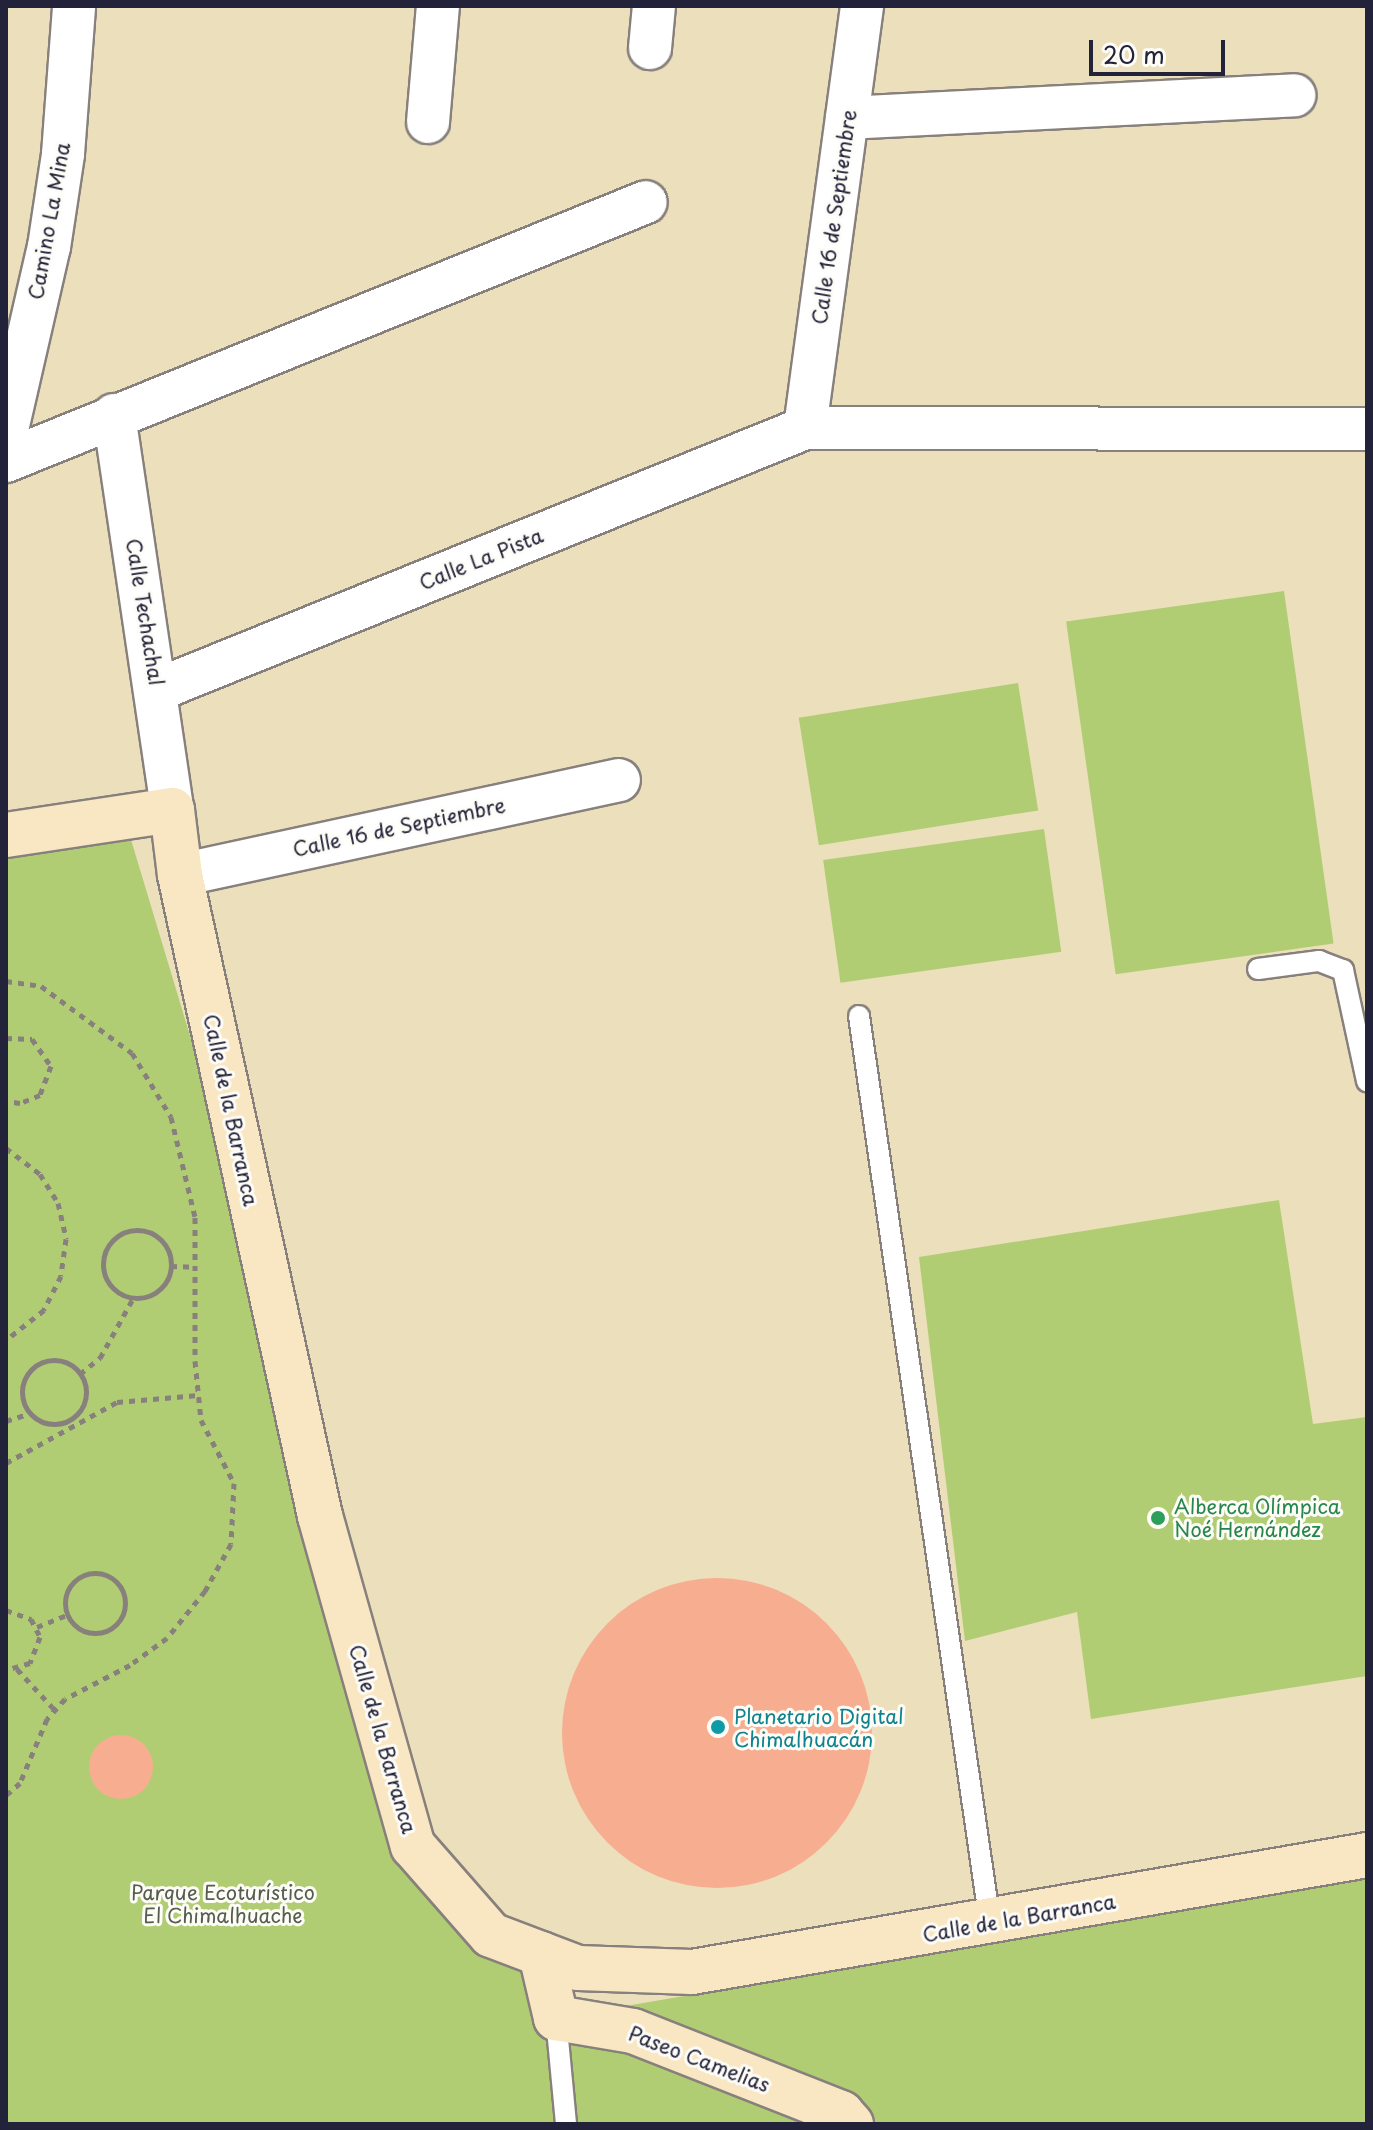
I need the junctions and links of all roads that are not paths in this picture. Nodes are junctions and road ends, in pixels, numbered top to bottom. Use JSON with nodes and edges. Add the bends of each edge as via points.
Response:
{"nodes":[{"id":1,"x":74,"y":6,"type":"edge"},
{"id":2,"x":438,"y":6,"type":"edge"},
{"id":3,"x":654,"y":6,"type":"edge"},
{"id":4,"x":862,"y":6,"type":"edge"},
{"id":5,"x":650,"y":48,"type":"dead end"},
{"id":6,"x":1294,"y":95,"type":"dead end"},
{"id":7,"x":847,"y":118,"type":"junction"},
{"id":8,"x":428,"y":122,"type":"dead end"},
{"id":9,"x":646,"y":202,"type":"dead end"},
{"id":10,"x":11,"y":380,"type":"edge"},
{"id":11,"x":114,"y":415,"type":"junction"},
{"id":12,"x":805,"y":428,"type":"junction"},
{"id":13,"x":1367,"y":429,"type":"edge"},
{"id":14,"x":6,"y":434,"type":"edge"},
{"id":15,"x":6,"y":461,"type":"edge"},
{"id":16,"x":157,"y":690,"type":"junction"},
{"id":17,"x":619,"y":780,"type":"dead end"},
{"id":18,"x":172,"y":810,"type":"junction"},
{"id":19,"x":6,"y":835,"type":"edge"},
{"id":20,"x":180,"y":875,"type":"junction"},
{"id":21,"x":1258,"y":969,"type":"dead end"},
{"id":22,"x":859,"y":1016,"type":"dead end"},
{"id":23,"x":1367,"y":1081,"type":"edge"},
{"id":24,"x":1367,"y":1855,"type":"edge"},
{"id":25,"x":991,"y":1924,"type":"junction"},
{"id":26,"x":541,"y":1954,"type":"junction"},
{"id":27,"x":556,"y":2018,"type":"junction"},
{"id":28,"x":566,"y":2124,"type":"edge"},
{"id":29,"x":851,"y":2124,"type":"edge"}],
"edges":[{"from":1,"to":10,"type":"street","name":"Camino La Mina","via":[[63,154],[49,247]]},
{"from":2,"to":8,"type":"street"},
{"from":3,"to":5,"type":"street"},
{"from":4,"to":7,"type":"street","name":"Calle 16 de Septiembre"},
{"from":6,"to":7,"type":"street"},
{"from":7,"to":12,"type":"street","name":"Calle 16 de Septiembre"},
{"from":9,"to":11,"type":"street"},
{"from":10,"to":14,"type":"street","name":"Camino La Mina"},
{"from":11,"to":15,"type":"street"},
{"from":11,"to":16,"type":"street","name":"Calle Techachal"},
{"from":12,"to":13,"type":"street"},
{"from":12,"to":16,"type":"street","name":"Calle La Pista"},
{"from":16,"to":18,"type":"street","name":"Calle Techachal"},
{"from":17,"to":20,"type":"street","name":"Calle 16 de Septiembre"},
{"from":18,"to":19,"type":"main road"},
{"from":18,"to":20,"type":"main road","name":"Calle de la Barranca"},
{"from":20,"to":26,"type":"main road","name":"Calle de la Barranca","via":[[320,1516],[413,1846],[491,1935]]},
{"from":21,"to":23,"type":"lane","via":[[1319,961],[1343,970]]},
{"from":22,"to":25,"type":"lane"},
{"from":24,"to":25,"type":"main road","name":"Calle de la Barranca"},
{"from":25,"to":26,"type":"main road","name":"Calle de la Barranca","via":[[692,1972],[578,1968]]},
{"from":26,"to":27,"type":"main road"},
{"from":27,"to":28,"type":"lane"},
{"from":27,"to":29,"type":"main road","name":"Paseo Camelias","via":[[633,2031],[841,2113]]}]}
